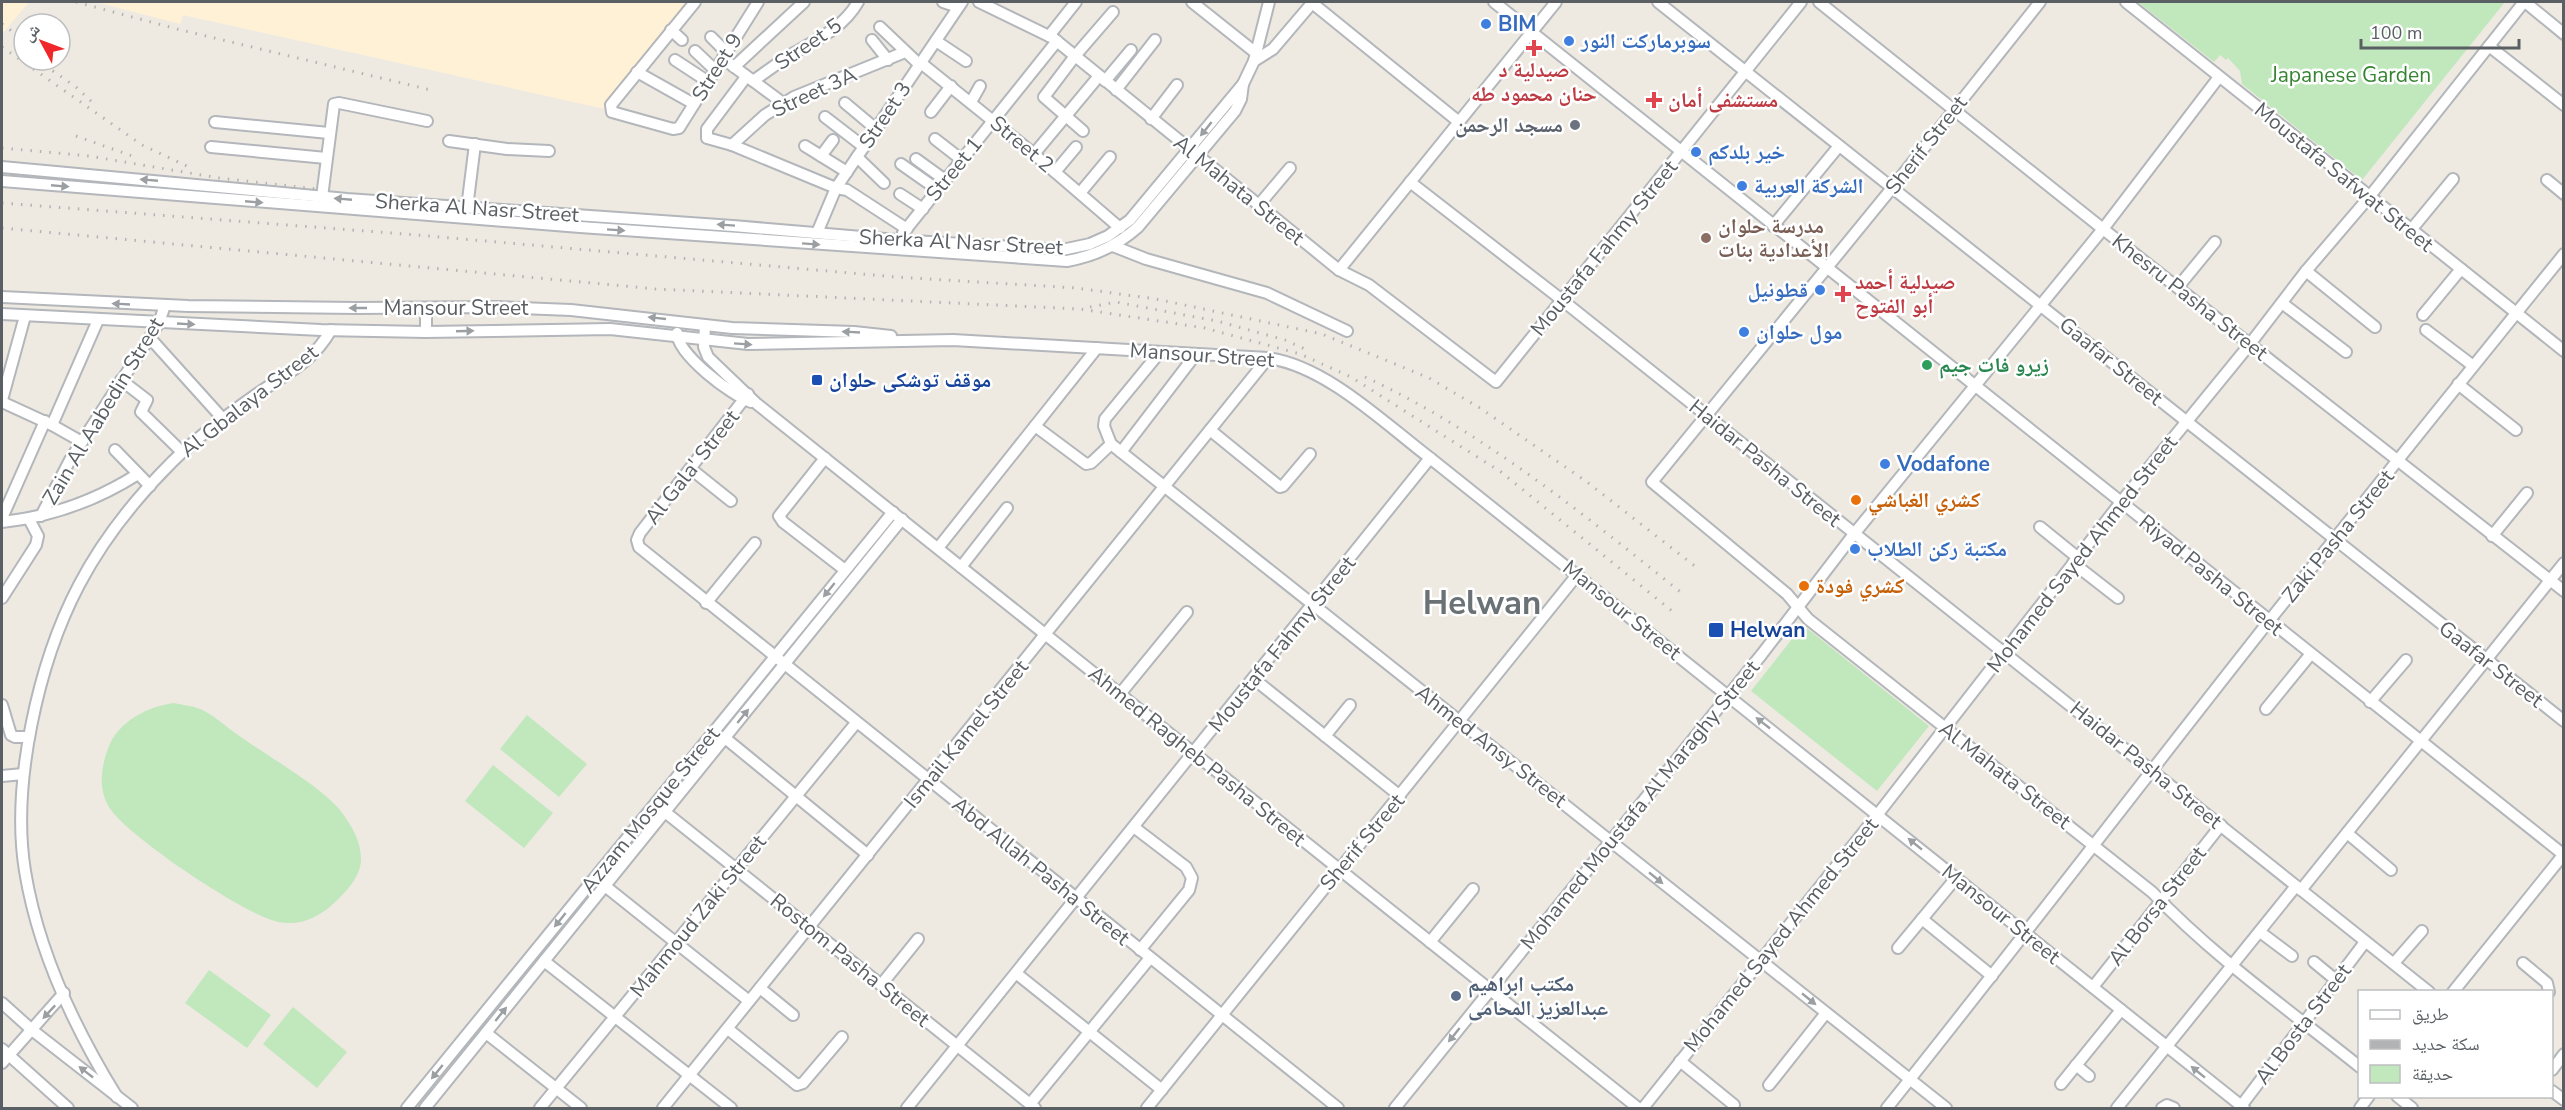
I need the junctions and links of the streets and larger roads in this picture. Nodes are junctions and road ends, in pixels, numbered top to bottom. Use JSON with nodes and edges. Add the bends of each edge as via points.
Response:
{"nodes":[{"id":1,"x":695,"y":2,"type":"edge"},
{"id":2,"x":758,"y":2,"type":"edge"},
{"id":3,"x":804,"y":2,"type":"edge"},
{"id":4,"x":858,"y":2,"type":"edge"},
{"id":5,"x":943,"y":2,"type":"edge"},
{"id":6,"x":980,"y":2,"type":"edge"},
{"id":7,"x":1076,"y":2,"type":"edge"},
{"id":8,"x":1192,"y":2,"type":"edge"},
{"id":9,"x":1269,"y":2,"type":"edge"},
{"id":10,"x":1312,"y":2,"type":"edge"},
{"id":11,"x":1494,"y":2,"type":"edge"},
{"id":12,"x":1556,"y":2,"type":"edge"},
{"id":13,"x":1658,"y":2,"type":"edge"},
{"id":14,"x":1801,"y":2,"type":"edge"},
{"id":15,"x":1819,"y":2,"type":"edge"},
{"id":16,"x":2040,"y":2,"type":"edge"},
{"id":17,"x":2126,"y":2,"type":"edge"},
{"id":18,"x":2524,"y":2,"type":"edge"},
{"id":19,"x":960,"y":4,"type":"edge"},
{"id":20,"x":1113,"y":12,"type":"dead end"},
{"id":21,"x":880,"y":27,"type":"dead end"},
{"id":22,"x":671,"y":30,"type":"junction"},
{"id":23,"x":1532,"y":32,"type":"junction"},
{"id":24,"x":2564,"y":34,"type":"edge"},
{"id":25,"x":711,"y":37,"type":"dead end"},
{"id":26,"x":1053,"y":38,"type":"junction"},
{"id":27,"x":682,"y":40,"type":"dead end"},
{"id":28,"x":872,"y":40,"type":"dead end"},
{"id":29,"x":936,"y":40,"type":"junction"},
{"id":30,"x":1155,"y":40,"type":"dead end"},
{"id":31,"x":2489,"y":46,"type":"junction"},
{"id":32,"x":1131,"y":50,"type":"dead end"},
{"id":33,"x":695,"y":51,"type":"dead end"},
{"id":34,"x":906,"y":52,"type":"junction"},
{"id":35,"x":723,"y":54,"type":"junction"},
{"id":36,"x":1075,"y":56,"type":"junction"},
{"id":37,"x":1255,"y":57,"type":"junction"},
{"id":38,"x":675,"y":60,"type":"dead end"},
{"id":39,"x":888,"y":60,"type":"junction"},
{"id":40,"x":966,"y":61,"type":"dead end"},
{"id":41,"x":921,"y":64,"type":"junction"},
{"id":42,"x":734,"y":67,"type":"junction"},
{"id":43,"x":714,"y":69,"type":"junction"},
{"id":44,"x":637,"y":72,"type":"junction"},
{"id":45,"x":1746,"y":72,"type":"junction"},
{"id":46,"x":2220,"y":77,"type":"junction"},
{"id":47,"x":1102,"y":78,"type":"junction"},
{"id":48,"x":749,"y":79,"type":"junction"},
{"id":49,"x":707,"y":81,"type":"junction"},
{"id":50,"x":1177,"y":85,"type":"dead end"},
{"id":51,"x":951,"y":86,"type":"junction"},
{"id":52,"x":980,"y":86,"type":"dead end"},
{"id":53,"x":1116,"y":90,"type":"junction"},
{"id":54,"x":971,"y":102,"type":"junction"},
{"id":55,"x":783,"y":103,"type":"junction"},
{"id":56,"x":845,"y":103,"type":"dead end"},
{"id":57,"x":694,"y":104,"type":"junction"},
{"id":58,"x":2564,"y":105,"type":"edge"},
{"id":59,"x":1954,"y":110,"type":"junction"},
{"id":60,"x":931,"y":112,"type":"dead end"},
{"id":61,"x":825,"y":117,"type":"dead end"},
{"id":62,"x":1065,"y":117,"type":"junction"},
{"id":63,"x":1151,"y":118,"type":"junction"},
{"id":64,"x":993,"y":120,"type":"junction"},
{"id":65,"x":427,"y":121,"type":"dead end"},
{"id":66,"x":215,"y":122,"type":"dead end"},
{"id":67,"x":1459,"y":122,"type":"junction"},
{"id":68,"x":876,"y":129,"type":"junction"},
{"id":69,"x":1083,"y":131,"type":"dead end"},
{"id":70,"x":329,"y":133,"type":"junction"},
{"id":71,"x":935,"y":139,"type":"dead end"},
{"id":72,"x":833,"y":140,"type":"dead end"},
{"id":73,"x":449,"y":141,"type":"dead end"},
{"id":74,"x":475,"y":144,"type":"junction"},
{"id":75,"x":732,"y":145,"type":"junction"},
{"id":76,"x":805,"y":146,"type":"dead end"},
{"id":77,"x":1839,"y":146,"type":"junction"},
{"id":78,"x":212,"y":147,"type":"dead end"},
{"id":79,"x":864,"y":147,"type":"junction"},
{"id":80,"x":1076,"y":147,"type":"dead end"},
{"id":81,"x":549,"y":151,"type":"dead end"},
{"id":82,"x":1194,"y":152,"type":"junction"},
{"id":83,"x":1681,"y":152,"type":"junction"},
{"id":84,"x":1034,"y":154,"type":"junction"},
{"id":85,"x":821,"y":156,"type":"junction"},
{"id":86,"x":857,"y":157,"type":"junction"},
{"id":87,"x":1110,"y":157,"type":"dead end"},
{"id":88,"x":327,"y":158,"type":"junction"},
{"id":89,"x":916,"y":159,"type":"dead end"},
{"id":90,"x":962,"y":160,"type":"junction"},
{"id":91,"x":901,"y":164,"type":"dead end"},
{"id":92,"x":2,"y":168,"type":"edge"},
{"id":93,"x":1290,"y":168,"type":"dead end"},
{"id":94,"x":847,"y":172,"type":"junction"},
{"id":95,"x":1055,"y":172,"type":"junction"},
{"id":96,"x":2452,"y":179,"type":"dead end"},
{"id":97,"x":945,"y":180,"type":"junction"},
{"id":98,"x":2547,"y":180,"type":"dead end"},
{"id":99,"x":2,"y":181,"type":"edge"},
{"id":100,"x":1410,"y":182,"type":"junction"},
{"id":101,"x":884,"y":183,"type":"dead end"},
{"id":102,"x":836,"y":188,"type":"junction"},
{"id":103,"x":1892,"y":188,"type":"junction"},
{"id":104,"x":938,"y":190,"type":"junction"},
{"id":105,"x":1080,"y":193,"type":"junction"},
{"id":106,"x":900,"y":194,"type":"dead end"},
{"id":107,"x":2564,"y":194,"type":"edge"},
{"id":108,"x":2370,"y":196,"type":"junction"},
{"id":109,"x":322,"y":197,"type":"junction"},
{"id":110,"x":1258,"y":206,"type":"junction"},
{"id":111,"x":467,"y":207,"type":"junction"},
{"id":112,"x":922,"y":209,"type":"junction"},
{"id":113,"x":1773,"y":226,"type":"junction"},
{"id":114,"x":1120,"y":228,"type":"junction"},
{"id":115,"x":907,"y":229,"type":"junction"},
{"id":116,"x":2103,"y":229,"type":"junction"},
{"id":117,"x":2411,"y":230,"type":"junction"},
{"id":118,"x":817,"y":233,"type":"junction"},
{"id":119,"x":897,"y":240,"type":"junction"},
{"id":120,"x":2214,"y":242,"type":"dead end"},
{"id":121,"x":1113,"y":246,"type":"junction"},
{"id":122,"x":2564,"y":254,"type":"edge"},
{"id":123,"x":1827,"y":268,"type":"junction"},
{"id":124,"x":2461,"y":269,"type":"junction"},
{"id":125,"x":1339,"y":270,"type":"junction"},
{"id":126,"x":2306,"y":271,"type":"junction"},
{"id":127,"x":2178,"y":287,"type":"junction"},
{"id":128,"x":2,"y":297,"type":"edge"},
{"id":129,"x":1562,"y":300,"type":"junction"},
{"id":130,"x":2282,"y":303,"type":"junction"},
{"id":131,"x":165,"y":305,"type":"junction"},
{"id":132,"x":2041,"y":305,"type":"junction"},
{"id":133,"x":426,"y":308,"type":"junction"},
{"id":134,"x":2516,"y":312,"type":"junction"},
{"id":135,"x":2,"y":314,"type":"edge"},
{"id":136,"x":26,"y":315,"type":"junction"},
{"id":137,"x":2424,"y":315,"type":"dead end"},
{"id":138,"x":98,"y":320,"type":"junction"},
{"id":139,"x":678,"y":320,"type":"junction"},
{"id":140,"x":159,"y":323,"type":"junction"},
{"id":141,"x":705,"y":325,"type":"junction"},
{"id":142,"x":2375,"y":327,"type":"dead end"},
{"id":143,"x":331,"y":330,"type":"junction"},
{"id":144,"x":2426,"y":330,"type":"dead end"},
{"id":145,"x":1347,"y":331,"type":"dead end"},
{"id":146,"x":426,"y":332,"type":"junction"},
{"id":147,"x":677,"y":337,"type":"junction"},
{"id":148,"x":150,"y":338,"type":"junction"},
{"id":149,"x":909,"y":339,"type":"junction"},
{"id":150,"x":704,"y":340,"type":"junction"},
{"id":151,"x":2250,"y":344,"type":"junction"},
{"id":152,"x":1097,"y":348,"type":"junction"},
{"id":153,"x":2564,"y":351,"type":"edge"},
{"id":154,"x":1160,"y":352,"type":"junction"},
{"id":155,"x":2346,"y":352,"type":"dead end"},
{"id":156,"x":1196,"y":354,"type":"junction"},
{"id":157,"x":1268,"y":358,"type":"junction"},
{"id":158,"x":2472,"y":365,"type":"junction"},
{"id":159,"x":121,"y":380,"type":"junction"},
{"id":160,"x":1496,"y":382,"type":"joint"},
{"id":161,"x":2458,"y":384,"type":"junction"},
{"id":162,"x":1975,"y":386,"type":"junction"},
{"id":163,"x":746,"y":397,"type":"junction"},
{"id":164,"x":2,"y":401,"type":"edge"},
{"id":165,"x":1706,"y":416,"type":"junction"},
{"id":166,"x":223,"y":419,"type":"junction"},
{"id":167,"x":2186,"y":422,"type":"junction"},
{"id":168,"x":48,"y":423,"type":"junction"},
{"id":169,"x":1035,"y":426,"type":"junction"},
{"id":170,"x":1210,"y":430,"type":"junction"},
{"id":171,"x":2516,"y":430,"type":"dead end"},
{"id":172,"x":82,"y":442,"type":"junction"},
{"id":173,"x":1111,"y":444,"type":"junction"},
{"id":174,"x":115,"y":450,"type":"dead end"},
{"id":175,"x":183,"y":452,"type":"junction"},
{"id":176,"x":1121,"y":452,"type":"junction"},
{"id":177,"x":1310,"y":454,"type":"dead end"},
{"id":178,"x":825,"y":458,"type":"junction"},
{"id":179,"x":1430,"y":458,"type":"junction"},
{"id":180,"x":2399,"y":460,"type":"junction"},
{"id":181,"x":691,"y":470,"type":"junction"},
{"id":182,"x":138,"y":474,"type":"junction"},
{"id":183,"x":1652,"y":482,"type":"joint"},
{"id":184,"x":150,"y":486,"type":"junction"},
{"id":185,"x":1165,"y":486,"type":"junction"},
{"id":186,"x":2527,"y":493,"type":"dead end"},
{"id":187,"x":731,"y":501,"type":"dead end"},
{"id":188,"x":2121,"y":502,"type":"junction"},
{"id":189,"x":1007,"y":508,"type":"dead end"},
{"id":190,"x":41,"y":516,"type":"junction"},
{"id":191,"x":897,"y":516,"type":"junction"},
{"id":192,"x":29,"y":519,"type":"junction"},
{"id":193,"x":2,"y":520,"type":"edge"},
{"id":194,"x":2040,"y":527,"type":"dead end"},
{"id":195,"x":1854,"y":534,"type":"junction"},
{"id":196,"x":2492,"y":536,"type":"junction"},
{"id":197,"x":637,"y":540,"type":"joint"},
{"id":198,"x":2334,"y":541,"type":"junction"},
{"id":199,"x":755,"y":543,"type":"dead end"},
{"id":200,"x":938,"y":548,"type":"junction"},
{"id":201,"x":2075,"y":560,"type":"junction"},
{"id":202,"x":2564,"y":563,"type":"edge"},
{"id":203,"x":961,"y":567,"type":"junction"},
{"id":204,"x":845,"y":570,"type":"junction"},
{"id":205,"x":1577,"y":575,"type":"junction"},
{"id":206,"x":2550,"y":580,"type":"junction"},
{"id":207,"x":2564,"y":591,"type":"edge"},
{"id":208,"x":2,"y":598,"type":"edge"},
{"id":209,"x":2118,"y":598,"type":"dead end"},
{"id":210,"x":706,"y":603,"type":"junction"},
{"id":211,"x":1313,"y":604,"type":"junction"},
{"id":212,"x":1798,"y":608,"type":"junction"},
{"id":213,"x":1187,"y":612,"type":"dead end"},
{"id":214,"x":2269,"y":621,"type":"junction"},
{"id":215,"x":1046,"y":635,"type":"junction"},
{"id":216,"x":2004,"y":652,"type":"junction"},
{"id":217,"x":2310,"y":655,"type":"junction"},
{"id":218,"x":2406,"y":660,"type":"dead end"},
{"id":219,"x":2485,"y":660,"type":"junction"},
{"id":220,"x":779,"y":661,"type":"junction"},
{"id":221,"x":1254,"y":679,"type":"junction"},
{"id":222,"x":1120,"y":694,"type":"junction"},
{"id":223,"x":1728,"y":695,"type":"junction"},
{"id":224,"x":2370,"y":702,"type":"junction"},
{"id":225,"x":2,"y":705,"type":"edge"},
{"id":226,"x":1350,"y":705,"type":"dead end"},
{"id":227,"x":2266,"y":709,"type":"dead end"},
{"id":228,"x":2564,"y":721,"type":"edge"},
{"id":229,"x":1460,"y":722,"type":"junction"},
{"id":230,"x":856,"y":723,"type":"junction"},
{"id":231,"x":1946,"y":728,"type":"junction"},
{"id":232,"x":1325,"y":736,"type":"junction"},
{"id":233,"x":29,"y":737,"type":"junction"},
{"id":234,"x":725,"y":738,"type":"junction"},
{"id":235,"x":2420,"y":742,"type":"junction"},
{"id":236,"x":1194,"y":753,"type":"junction"},
{"id":237,"x":2154,"y":770,"type":"junction"},
{"id":238,"x":23,"y":774,"type":"junction"},
{"id":239,"x":2,"y":776,"type":"edge"},
{"id":240,"x":928,"y":780,"type":"junction"},
{"id":241,"x":796,"y":796,"type":"junction"},
{"id":242,"x":1400,"y":796,"type":"junction"},
{"id":243,"x":665,"y":812,"type":"junction"},
{"id":244,"x":1878,"y":814,"type":"junction"},
{"id":245,"x":2221,"y":825,"type":"junction"},
{"id":246,"x":1135,"y":828,"type":"junction"},
{"id":247,"x":2347,"y":833,"type":"junction"},
{"id":248,"x":1611,"y":841,"type":"junction"},
{"id":249,"x":2094,"y":846,"type":"junction"},
{"id":250,"x":2563,"y":854,"type":"edge"},
{"id":251,"x":868,"y":855,"type":"junction"},
{"id":252,"x":736,"y":869,"type":"junction"},
{"id":253,"x":1339,"y":870,"type":"junction"},
{"id":254,"x":2391,"y":870,"type":"dead end"},
{"id":255,"x":1956,"y":878,"type":"junction"},
{"id":256,"x":605,"y":886,"type":"junction"},
{"id":257,"x":2299,"y":888,"type":"junction"},
{"id":258,"x":1473,"y":889,"type":"dead end"},
{"id":259,"x":1076,"y":899,"type":"junction"},
{"id":260,"x":2160,"y":902,"type":"junction"},
{"id":261,"x":1922,"y":919,"type":"junction"},
{"id":262,"x":809,"y":928,"type":"junction"},
{"id":263,"x":2422,"y":931,"type":"dead end"},
{"id":264,"x":2260,"y":932,"type":"junction"},
{"id":265,"x":2026,"y":934,"type":"junction"},
{"id":266,"x":918,"y":939,"type":"dead end"},
{"id":267,"x":676,"y":942,"type":"junction"},
{"id":268,"x":1430,"y":942,"type":"junction"},
{"id":269,"x":2365,"y":942,"type":"junction"},
{"id":270,"x":1898,"y":948,"type":"dead end"},
{"id":271,"x":1140,"y":950,"type":"junction"},
{"id":272,"x":2292,"y":956,"type":"dead end"},
{"id":273,"x":1150,"y":958,"type":"junction"},
{"id":274,"x":1760,"y":960,"type":"junction"},
{"id":275,"x":544,"y":961,"type":"junction"},
{"id":276,"x":2314,"y":962,"type":"dead end"},
{"id":277,"x":2394,"y":963,"type":"junction"},
{"id":278,"x":2523,"y":963,"type":"dead end"},
{"id":279,"x":2233,"y":965,"type":"junction"},
{"id":280,"x":1017,"y":974,"type":"junction"},
{"id":281,"x":1992,"y":976,"type":"junction"},
{"id":282,"x":2337,"y":981,"type":"junction"},
{"id":283,"x":881,"y":986,"type":"junction"},
{"id":284,"x":2092,"y":987,"type":"junction"},
{"id":285,"x":760,"y":988,"type":"junction"},
{"id":286,"x":1490,"y":990,"type":"junction"},
{"id":287,"x":2427,"y":990,"type":"edge"},
{"id":288,"x":2455,"y":990,"type":"edge"},
{"id":289,"x":2549,"y":990,"type":"edge"},
{"id":290,"x":64,"y":993,"type":"junction"},
{"id":291,"x":749,"y":1001,"type":"junction"},
{"id":292,"x":4,"y":1010,"type":"edge"},
{"id":293,"x":2121,"y":1010,"type":"junction"},
{"id":294,"x":1826,"y":1013,"type":"junction"},
{"id":295,"x":793,"y":1014,"type":"dead end"},
{"id":296,"x":1221,"y":1015,"type":"junction"},
{"id":297,"x":616,"y":1016,"type":"junction"},
{"id":298,"x":2304,"y":1023,"type":"junction"},
{"id":299,"x":728,"y":1029,"type":"junction"},
{"id":300,"x":32,"y":1030,"type":"junction"},
{"id":301,"x":1089,"y":1031,"type":"junction"},
{"id":302,"x":486,"y":1033,"type":"junction"},
{"id":303,"x":842,"y":1037,"type":"dead end"},
{"id":304,"x":958,"y":1047,"type":"junction"},
{"id":305,"x":2167,"y":1047,"type":"junction"},
{"id":306,"x":2564,"y":1054,"type":"edge"},
{"id":307,"x":4,"y":1056,"type":"edge"},
{"id":308,"x":1680,"y":1061,"type":"junction"},
{"id":309,"x":2358,"y":1064,"type":"edge"},
{"id":310,"x":2076,"y":1065,"type":"junction"},
{"id":311,"x":2553,"y":1069,"type":"edge"},
{"id":312,"x":689,"y":1076,"type":"junction"},
{"id":313,"x":2089,"y":1076,"type":"dead end"},
{"id":314,"x":1910,"y":1080,"type":"junction"},
{"id":315,"x":1769,"y":1084,"type":"dead end"},
{"id":316,"x":2061,"y":1084,"type":"dead end"},
{"id":317,"x":556,"y":1089,"type":"junction"},
{"id":318,"x":1162,"y":1090,"type":"junction"},
{"id":319,"x":117,"y":1097,"type":"junction"},
{"id":320,"x":2400,"y":1098,"type":"edge"},
{"id":321,"x":1734,"y":1105,"type":"dead end"},
{"id":322,"x":1033,"y":1106,"type":"edge"},
{"id":323,"x":2242,"y":1107,"type":"edge"},
{"id":324,"x":68,"y":1108,"type":"edge"},
{"id":325,"x":132,"y":1108,"type":"edge"},
{"id":326,"x":407,"y":1108,"type":"edge"},
{"id":327,"x":427,"y":1108,"type":"edge"},
{"id":328,"x":540,"y":1108,"type":"edge"},
{"id":329,"x":581,"y":1108,"type":"edge"},
{"id":330,"x":663,"y":1108,"type":"edge"},
{"id":331,"x":730,"y":1108,"type":"edge"},
{"id":332,"x":907,"y":1108,"type":"edge"},
{"id":333,"x":1147,"y":1108,"type":"edge"},
{"id":334,"x":1338,"y":1108,"type":"edge"},
{"id":335,"x":1395,"y":1108,"type":"edge"},
{"id":336,"x":1638,"y":1108,"type":"edge"},
{"id":337,"x":1643,"y":1108,"type":"edge"},
{"id":338,"x":1887,"y":1108,"type":"edge"},
{"id":339,"x":1946,"y":1108,"type":"edge"},
{"id":340,"x":2117,"y":1108,"type":"edge"},
{"id":341,"x":2162,"y":1108,"type":"edge"},
{"id":342,"x":2174,"y":1108,"type":"edge"},
{"id":343,"x":2412,"y":1108,"type":"edge"}],
"edges":[{"from":1,"to":22,"type":"street"},
{"from":2,"to":35,"type":"street","name":"Street 9"},
{"from":3,"to":42,"type":"street"},
{"from":4,"to":48,"type":"street","name":"Street 5","via":[[836,28]]},
{"from":5,"to":19,"type":"street"},
{"from":6,"to":26,"type":"street","name":"Al Mahata Street"},
{"from":7,"to":26,"type":"street"},
{"from":8,"to":37,"type":"street"},
{"from":9,"to":37,"type":"street"},
{"from":10,"to":37,"type":"street","via":[[1273,49]]},
{"from":10,"to":67,"type":"street"},
{"from":11,"to":23,"type":"street","name":"Riyad Pasha Street"},
{"from":12,"to":23,"type":"street"},
{"from":13,"to":45,"type":"street","name":"Gaafar Street"},
{"from":14,"to":45,"type":"street","name":"Moustafa Fahmy Street"},
{"from":15,"to":59,"type":"street","name":"Khesru Pasha Street"},
{"from":16,"to":59,"type":"street","name":"Sherif Street"},
{"from":17,"to":46,"type":"street","name":"Moustafa Safwat Street"},
{"from":18,"to":24,"type":"street"},
{"from":18,"to":31,"type":"street","name":"Mohamed Sayed Ahmed Street"},
{"from":19,"to":29,"type":"street","name":"Street 3"},
{"from":20,"to":36,"type":"street"},
{"from":21,"to":34,"type":"street","name":"Street 2"},
{"from":22,"to":27,"type":"street"},
{"from":22,"to":44,"type":"street"},
{"from":23,"to":67,"type":"street"},
{"from":23,"to":83,"type":"street","name":"Riyad Pasha Street"},
{"from":25,"to":35,"type":"street"},
{"from":26,"to":36,"type":"street","name":"Al Mahata Street"},
{"from":26,"to":64,"type":"street","name":"Street 1"},
{"from":28,"to":39,"type":"street"},
{"from":29,"to":40,"type":"street"},
{"from":29,"to":41,"type":"street","name":"Street 3"},
{"from":30,"to":53,"type":"street"},
{"from":31,"to":58,"type":"street"},
{"from":31,"to":108,"type":"street","name":"Mohamed Sayed Ahmed Street"},
{"from":32,"to":47,"type":"street"},
{"from":33,"to":43,"type":"street"},
{"from":34,"to":39,"type":"street","name":"Street 3A"},
{"from":34,"to":41,"type":"street","name":"Street 2"},
{"from":35,"to":42,"type":"street"},
{"from":35,"to":43,"type":"street","name":"Street 9"},
{"from":36,"to":47,"type":"street","name":"Al Mahata Street"},
{"from":36,"to":62,"type":"street","via":[[1044,98]]},
{"from":37,"to":82,"type":"street","name":"Sherka Al Nasr Street","via":[[1238,105]]},
{"from":38,"to":49,"type":"street"},
{"from":39,"to":55,"type":"street","name":"Street 3A"},
{"from":41,"to":51,"type":"street","name":"Street 2"},
{"from":41,"to":68,"type":"street","name":"Street 3"},
{"from":42,"to":48,"type":"street"},
{"from":43,"to":49,"type":"street","name":"Street 9"},
{"from":44,"to":57,"type":"street"},
{"from":44,"to":57,"type":"street","name":"Street 9","via":[[611,105],[615,114],[674,129]]},
{"from":45,"to":77,"type":"street","name":"Gaafar Street"},
{"from":45,"to":83,"type":"street","name":"Moustafa Fahmy Street"},
{"from":46,"to":108,"type":"street","name":"Moustafa Safwat Street"},
{"from":46,"to":116,"type":"street","name":"Mohamed Moustafa Al Maraghy Street"},
{"from":47,"to":53,"type":"street","name":"Al Mahata Street"},
{"from":47,"to":62,"type":"street"},
{"from":48,"to":55,"type":"street"},
{"from":48,"to":75,"type":"street","name":"Street 5","via":[[705,135]]},
{"from":49,"to":57,"type":"street","name":"Street 9"},
{"from":50,"to":63,"type":"street"},
{"from":51,"to":54,"type":"street","name":"Street 2"},
{"from":51,"to":60,"type":"street"},
{"from":52,"to":54,"type":"street"},
{"from":53,"to":63,"type":"street","name":"Al Mahata Street"},
{"from":54,"to":64,"type":"street","name":"Street 2"},
{"from":55,"to":75,"type":"street","name":"Street 3A","via":[[760,118]]},
{"from":56,"to":68,"type":"street"},
{"from":59,"to":103,"type":"street","name":"Sherif Street"},
{"from":59,"to":116,"type":"street","name":"Khesru Pasha Street"},
{"from":61,"to":79,"type":"street"},
{"from":62,"to":69,"type":"street"},
{"from":62,"to":84,"type":"street"},
{"from":63,"to":82,"type":"street","name":"Al Mahata Street"},
{"from":64,"to":84,"type":"street","name":"Street 2"},
{"from":64,"to":90,"type":"street","name":"Street 1"},
{"from":65,"to":70,"type":"street","via":[[337,103],[333,106]]},
{"from":66,"to":70,"type":"street"},
{"from":67,"to":100,"type":"street"},
{"from":68,"to":79,"type":"street","name":"Street 3"},
{"from":70,"to":88,"type":"street"},
{"from":71,"to":90,"type":"street"},
{"from":72,"to":85,"type":"street"},
{"from":73,"to":74,"type":"street"},
{"from":74,"to":81,"type":"street"},
{"from":74,"to":111,"type":"street"},
{"from":75,"to":102,"type":"street"},
{"from":76,"to":85,"type":"street"},
{"from":77,"to":103,"type":"street","name":"Gaafar Street"},
{"from":77,"to":113,"type":"street"},
{"from":78,"to":88,"type":"street"},
{"from":79,"to":86,"type":"street","name":"Street 3"},
{"from":80,"to":95,"type":"street"},
{"from":82,"to":110,"type":"street","name":"Al Mahata Street"},
{"from":82,"to":114,"type":"street","name":"Sherka Al Nasr Street"},
{"from":82,"to":121,"type":"street","name":"Sherka Al Nasr Street","via":[[1138,227]]},
{"from":83,"to":113,"type":"street","name":"Riyad Pasha Street"},
{"from":83,"to":129,"type":"street","name":"Moustafa Fahmy Street"},
{"from":84,"to":95,"type":"street","name":"Street 2"},
{"from":85,"to":94,"type":"street"},
{"from":86,"to":94,"type":"street","name":"Street 3"},
{"from":86,"to":101,"type":"street"},
{"from":87,"to":105,"type":"street"},
{"from":88,"to":109,"type":"street"},
{"from":89,"to":97,"type":"street"},
{"from":90,"to":97,"type":"street","name":"Street 1"},
{"from":91,"to":104,"type":"street"},
{"from":109,"to":92,"type":"street","name":"Sherka Al Nasr Street","one_way":true},
{"from":93,"to":110,"type":"street"},
{"from":94,"to":102,"type":"street","name":"Street 3"},
{"from":95,"to":105,"type":"street","name":"Street 2"},
{"from":96,"to":117,"type":"street"},
{"from":97,"to":104,"type":"street","name":"Street 1"},
{"from":98,"to":107,"type":"street"},
{"from":99,"to":121,"type":"street","name":"Sherka Al Nasr Street","one_way":true,"via":[[1051,261],[1083,258]]},
{"from":100,"to":125,"type":"street"},
{"from":100,"to":129,"type":"street","name":"Haidar Pasha Street"},
{"from":102,"to":115,"type":"street","via":[[847,190]]},
{"from":102,"to":118,"type":"street","name":"Street 3"},
{"from":103,"to":123,"type":"street","name":"Sherif Street"},
{"from":103,"to":132,"type":"street","name":"Gaafar Street"},
{"from":104,"to":112,"type":"street","name":"Street 1"},
{"from":105,"to":114,"type":"street","name":"Street 2"},
{"from":106,"to":112,"type":"street"},
{"from":108,"to":117,"type":"street","name":"Moustafa Safwat Street"},
{"from":108,"to":126,"type":"street","name":"Mohamed Sayed Ahmed Street"},
{"from":111,"to":109,"type":"street","name":"Sherka Al Nasr Street","one_way":true},
{"from":110,"to":125,"type":"street","name":"Al Mahata Street"},
{"from":118,"to":111,"type":"street","name":"Sherka Al Nasr Street","one_way":true},
{"from":112,"to":115,"type":"street","name":"Street 1"},
{"from":113,"to":123,"type":"street","name":"Riyad Pasha Street"},
{"from":114,"to":119,"type":"street","name":"Sherka Al Nasr Street","via":[[1090,244],[1062,250]]},
{"from":115,"to":119,"type":"street","name":"Street 1"},
{"from":116,"to":127,"type":"street","name":"Khesru Pasha Street"},
{"from":116,"to":132,"type":"street","name":"Mohamed Moustafa Al Maraghy Street"},
{"from":117,"to":124,"type":"street","name":"Moustafa Safwat Street"},
{"from":118,"to":119,"type":"street","name":"Sherka Al Nasr Street"},
{"from":120,"to":127,"type":"street"},
{"from":121,"to":145,"type":"street","via":[[1267,294]]},
{"from":122,"to":134,"type":"street","name":"Zaki Pasha Street"},
{"from":123,"to":162,"type":"street","name":"Riyad Pasha Street"},
{"from":123,"to":165,"type":"street","name":"Sherif Street"},
{"from":124,"to":134,"type":"street","name":"Moustafa Safwat Street"},
{"from":124,"to":137,"type":"street"},
{"from":125,"to":160,"type":"street","name":"Al Mahata Street","via":[[1369,285]]},
{"from":126,"to":130,"type":"street","name":"Mohamed Sayed Ahmed Street"},
{"from":126,"to":142,"type":"street"},
{"from":127,"to":151,"type":"street","name":"Khesru Pasha Street"},
{"from":131,"to":128,"type":"street","name":"Mansour Street","one_way":true},
{"from":129,"to":160,"type":"street","name":"Moustafa Fahmy Street"},
{"from":129,"to":165,"type":"street","name":"Haidar Pasha Street"},
{"from":130,"to":151,"type":"street","name":"Mohamed Sayed Ahmed Street"},
{"from":130,"to":155,"type":"street"},
{"from":133,"to":131,"type":"street","name":"Mansour Street","one_way":true},
{"from":131,"to":140,"type":"street","name":"Zain Al Aabedin Street"},
{"from":132,"to":162,"type":"street","name":"Mohamed Moustafa Al Maraghy Street"},
{"from":132,"to":167,"type":"street","name":"Gaafar Street"},
{"from":139,"to":133,"type":"street","name":"Mansour Street","one_way":true,"via":[[571,310]]},
{"from":133,"to":146,"type":"street"},
{"from":134,"to":153,"type":"street","name":"Moustafa Safwat Street"},
{"from":134,"to":158,"type":"street","name":"Zaki Pasha Street"},
{"from":135,"to":136,"type":"street","name":"Mansour Street"},
{"from":136,"to":138,"type":"street","name":"Mansour Street"},
{"from":136,"to":164,"type":"street"},
{"from":138,"to":140,"type":"street","name":"Mansour Street"},
{"from":138,"to":168,"type":"street"},
{"from":139,"to":141,"type":"street","name":"Mansour Street"},
{"from":139,"to":147,"type":"street"},
{"from":140,"to":143,"type":"street","name":"Mansour Street","one_way":true},
{"from":140,"to":148,"type":"street","name":"Zain Al Aabedin Street"},
{"from":149,"to":141,"type":"street","name":"Mansour Street","one_way":true,"via":[[854,332]]},
{"from":141,"to":150,"type":"street"},
{"from":143,"to":146,"type":"street","name":"Mansour Street"},
{"from":143,"to":166,"type":"street","name":"Al Gbalaya Street","via":[[321,348],[307,361]]},
{"from":144,"to":158,"type":"street"},
{"from":146,"to":147,"type":"street","name":"Mansour Street","one_way":true,"via":[[610,329]]},
{"from":147,"to":150,"type":"street","name":"Mansour Street"},
{"from":147,"to":163,"type":"street","name":"Ahmed Ragheb Pasha Street","via":[[687,354],[727,388]]},
{"from":148,"to":159,"type":"street","name":"Zain Al Aabedin Street"},
{"from":148,"to":166,"type":"street"},
{"from":150,"to":149,"type":"street","name":"Mansour Street","one_way":true,"via":[[792,345]]},
{"from":149,"to":152,"type":"street","name":"Mansour Street"},
{"from":150,"to":163,"type":"street","name":"Ahmed Ragheb Pasha Street","via":[[708,357]]},
{"from":151,"to":167,"type":"street","name":"Mohamed Sayed Ahmed Street"},
{"from":151,"to":180,"type":"street","name":"Khesru Pasha Street"},
{"from":152,"to":154,"type":"street","name":"Mansour Street"},
{"from":152,"to":169,"type":"street"},
{"from":154,"to":156,"type":"street","name":"Mansour Street"},
{"from":154,"to":173,"type":"street","via":[[1105,419]]},
{"from":156,"to":157,"type":"street","name":"Mansour Street"},
{"from":156,"to":176,"type":"street"},
{"from":157,"to":170,"type":"street","name":"Ismail Kamel Street"},
{"from":157,"to":179,"type":"street","name":"Mansour Street","via":[[1299,365],[1325,379]]},
{"from":158,"to":161,"type":"street","name":"Zaki Pasha Street"},
{"from":159,"to":172,"type":"street","name":"Zain Al Aabedin Street"},
{"from":159,"to":175,"type":"street","via":[[147,400],[141,412]]},
{"from":161,"to":171,"type":"street"},
{"from":161,"to":180,"type":"street","name":"Zaki Pasha Street"},
{"from":162,"to":188,"type":"street","name":"Riyad Pasha Street"},
{"from":162,"to":195,"type":"street","name":"Mohamed Moustafa Al Maraghy Street"},
{"from":163,"to":178,"type":"street","name":"Ahmed Ragheb Pasha Street"},
{"from":163,"to":181,"type":"street","name":"Al Gala' Street"},
{"from":164,"to":168,"type":"street"},
{"from":165,"to":183,"type":"street","name":"Sherif Street"},
{"from":165,"to":195,"type":"street","name":"Haidar Pasha Street"},
{"from":166,"to":175,"type":"street","name":"Al Gbalaya Street"},
{"from":167,"to":188,"type":"street","name":"Mohamed Sayed Ahmed Street"},
{"from":167,"to":198,"type":"street","name":"Gaafar Street"},
{"from":168,"to":172,"type":"street"},
{"from":168,"to":193,"type":"street"},
{"from":169,"to":173,"type":"street","via":[[1086,464]]},
{"from":169,"to":200,"type":"street"},
{"from":170,"to":177,"type":"street","via":[[1280,487]]},
{"from":170,"to":185,"type":"street","name":"Ismail Kamel Street"},
{"from":172,"to":190,"type":"street","name":"Zain Al Aabedin Street"},
{"from":173,"to":176,"type":"street","name":"Ahmed Ansy Street"},
{"from":174,"to":182,"type":"street"},
{"from":175,"to":184,"type":"street","name":"Al Gbalaya Street"},
{"from":176,"to":185,"type":"street","name":"Ahmed Ansy Street"},
{"from":178,"to":191,"type":"street","name":"Ahmed Ragheb Pasha Street"},
{"from":178,"to":204,"type":"street","via":[[779,516]]},
{"from":179,"to":205,"type":"street","name":"Mansour Street"},
{"from":179,"to":211,"type":"street","name":"Moustafa Fahmy Street"},
{"from":180,"to":196,"type":"street","name":"Khesru Pasha Street"},
{"from":180,"to":198,"type":"street","name":"Zaki Pasha Street"},
{"from":181,"to":187,"type":"street"},
{"from":181,"to":197,"type":"street","name":"Al Gala' Street"},
{"from":182,"to":184,"type":"street"},
{"from":182,"to":190,"type":"street","via":[[90,499]]},
{"from":183,"to":212,"type":"street","name":"Al Mahata Street","via":[[1787,594]]},
{"from":184,"to":233,"type":"street","name":"Al Gbalaya Street","via":[[106,542],[79,585],[54,645]]},
{"from":185,"to":211,"type":"street","name":"Ahmed Ansy Street"},
{"from":185,"to":215,"type":"street","name":"Ismail Kamel Street"},
{"from":186,"to":196,"type":"street"},
{"from":188,"to":201,"type":"street","name":"Mohamed Sayed Ahmed Street"},
{"from":188,"to":214,"type":"street","name":"Riyad Pasha Street"},
{"from":189,"to":203,"type":"street"},
{"from":190,"to":192,"type":"street"},
{"from":191,"to":200,"type":"street","name":"Ahmed Ragheb Pasha Street"},
{"from":191,"to":204,"type":"street","name":"Azzam Mosque Street"},
{"from":191,"to":220,"type":"street","name":"Azzam Mosque Street"},
{"from":192,"to":193,"type":"street"},
{"from":192,"to":208,"type":"street","via":[[38,536],[36,545]]},
{"from":194,"to":201,"type":"street"},
{"from":195,"to":212,"type":"street","name":"Mohamed Moustafa Al Maraghy Street"},
{"from":195,"to":216,"type":"street","name":"Haidar Pasha Street"},
{"from":196,"to":206,"type":"street","name":"Khesru Pasha Street"},
{"from":197,"to":210,"type":"street","name":"Abd Allah Pasha Street","via":[[644,553]]},
{"from":198,"to":214,"type":"street","name":"Zaki Pasha Street"},
{"from":198,"to":219,"type":"street","name":"Gaafar Street"},
{"from":199,"to":210,"type":"street"},
{"from":200,"to":203,"type":"street","name":"Ahmed Ragheb Pasha Street"},
{"from":201,"to":209,"type":"street"},
{"from":201,"to":216,"type":"street","name":"Mohamed Sayed Ahmed Street"},
{"from":202,"to":206,"type":"street"},
{"from":203,"to":215,"type":"street","name":"Ahmed Ragheb Pasha Street"},
{"from":204,"to":220,"type":"street","name":"Azzam Mosque Street","one_way":true},
{"from":205,"to":223,"type":"street","name":"Mansour Street"},
{"from":205,"to":229,"type":"street","name":"Sherif Street"},
{"from":206,"to":207,"type":"street","name":"Khesru Pasha Street"},
{"from":206,"to":219,"type":"street"},
{"from":210,"to":220,"type":"street","name":"Abd Allah Pasha Street"},
{"from":211,"to":221,"type":"street","name":"Moustafa Fahmy Street"},
{"from":211,"to":229,"type":"street","name":"Ahmed Ansy Street"},
{"from":212,"to":223,"type":"street","name":"Mohamed Moustafa Al Maraghy Street"},
{"from":212,"to":231,"type":"street","name":"Al Mahata Street"},
{"from":213,"to":222,"type":"street"},
{"from":214,"to":217,"type":"street","name":"Riyad Pasha Street"},
{"from":214,"to":237,"type":"street","name":"Zaki Pasha Street"},
{"from":215,"to":222,"type":"street","name":"Ahmed Ragheb Pasha Street"},
{"from":215,"to":240,"type":"street","name":"Ismail Kamel Street"},
{"from":216,"to":231,"type":"street","name":"Mohamed Sayed Ahmed Street"},
{"from":216,"to":237,"type":"street","name":"Haidar Pasha Street"},
{"from":217,"to":224,"type":"street","name":"Riyad Pasha Street"},
{"from":217,"to":227,"type":"street"},
{"from":218,"to":224,"type":"street"},
{"from":219,"to":228,"type":"street","name":"Gaafar Street"},
{"from":219,"to":235,"type":"street"},
{"from":220,"to":230,"type":"street","name":"Abd Allah Pasha Street"},
{"from":234,"to":220,"type":"street","name":"Azzam Mosque Street","one_way":true},
{"from":220,"to":326,"type":"street","name":"Azzam Mosque Street","one_way":true},
{"from":221,"to":232,"type":"street"},
{"from":221,"to":236,"type":"street","name":"Moustafa Fahmy Street"},
{"from":222,"to":236,"type":"street","name":"Ahmed Ragheb Pasha Street"},
{"from":244,"to":223,"type":"street","name":"Mansour Street","one_way":true},
{"from":223,"to":248,"type":"street","name":"Mohamed Moustafa Al Maraghy Street"},
{"from":224,"to":235,"type":"street","name":"Riyad Pasha Street"},
{"from":225,"to":233,"type":"street","via":[[11,735]]},
{"from":226,"to":232,"type":"street"},
{"from":229,"to":242,"type":"street","name":"Sherif Street"},
{"from":229,"to":248,"type":"street","name":"Ahmed Ansy Street"},
{"from":230,"to":240,"type":"street","name":"Abd Allah Pasha Street"},
{"from":230,"to":241,"type":"street","name":"Mahmoud Zaki Street"},
{"from":231,"to":244,"type":"street","name":"Mohamed Sayed Ahmed Street"},
{"from":231,"to":249,"type":"street","name":"Al Mahata Street"},
{"from":232,"to":242,"type":"street"},
{"from":233,"to":238,"type":"street","name":"Al Gbalaya Street"},
{"from":234,"to":241,"type":"street"},
{"from":234,"to":243,"type":"street","name":"Azzam Mosque Street"},
{"from":235,"to":247,"type":"street"},
{"from":235,"to":250,"type":"street","name":"Riyad Pasha Street"},
{"from":236,"to":246,"type":"street","name":"Moustafa Fahmy Street"},
{"from":236,"to":253,"type":"street","name":"Ahmed Ragheb Pasha Street"},
{"from":237,"to":245,"type":"street","name":"Haidar Pasha Street"},
{"from":237,"to":249,"type":"street","name":"Zaki Pasha Street"},
{"from":238,"to":239,"type":"street"},
{"from":238,"to":290,"type":"street","name":"Al Gbalaya Street","via":[[20,818],[25,872],[37,925]]},
{"from":240,"to":251,"type":"street","name":"Ismail Kamel Street"},
{"from":240,"to":259,"type":"street","name":"Abd Allah Pasha Street"},
{"from":241,"to":251,"type":"street"},
{"from":241,"to":252,"type":"street","name":"Mahmoud Zaki Street"},
{"from":242,"to":253,"type":"street","name":"Sherif Street"},
{"from":243,"to":252,"type":"street","name":"Rostom Pasha Street"},
{"from":243,"to":256,"type":"street","name":"Azzam Mosque Street"},
{"from":255,"to":244,"type":"street","name":"Mansour Street","one_way":true},
{"from":244,"to":274,"type":"street","name":"Mohamed Sayed Ahmed Street"},
{"from":245,"to":257,"type":"street","name":"Haidar Pasha Street"},
{"from":245,"to":260,"type":"street","name":"Al Borsa Street"},
{"from":246,"to":259,"type":"street","name":"Moustafa Fahmy Street"},
{"from":246,"to":271,"type":"street","via":[[1186,867],[1192,878],[1189,890]]},
{"from":247,"to":254,"type":"street"},
{"from":247,"to":257,"type":"street"},
{"from":248,"to":274,"type":"street","name":"Ahmed Ansy Street","one_way":true},
{"from":248,"to":286,"type":"street","name":"Mohamed Moustafa Al Maraghy Street"},
{"from":249,"to":260,"type":"street","name":"Al Mahata Street"},
{"from":249,"to":265,"type":"street","name":"Zaki Pasha Street"},
{"from":250,"to":288,"type":"street"},
{"from":251,"to":262,"type":"street","name":"Ismail Kamel Street"},
{"from":252,"to":262,"type":"street","name":"Rostom Pasha Street"},
{"from":252,"to":267,"type":"street","name":"Mahmoud Zaki Street"},
{"from":253,"to":268,"type":"street","name":"Ahmed Ragheb Pasha Street"},
{"from":253,"to":296,"type":"street","name":"Sherif Street"},
{"from":255,"to":261,"type":"street"},
{"from":255,"to":265,"type":"street","name":"Mansour Street"},
{"from":256,"to":267,"type":"street"},
{"from":256,"to":275,"type":"street","name":"Azzam Mosque Street"},
{"from":257,"to":264,"type":"street"},
{"from":257,"to":269,"type":"street","name":"Haidar Pasha Street"},
{"from":258,"to":268,"type":"street"},
{"from":259,"to":271,"type":"street","name":"Abd Allah Pasha Street"},
{"from":259,"to":280,"type":"street","name":"Moustafa Fahmy Street"},
{"from":260,"to":279,"type":"street","name":"Al Mahata Street"},
{"from":260,"to":284,"type":"street","name":"Al Borsa Street"},
{"from":261,"to":270,"type":"street"},
{"from":261,"to":281,"type":"street"},
{"from":262,"to":283,"type":"street","name":"Rostom Pasha Street"},
{"from":262,"to":285,"type":"street","name":"Ismail Kamel Street"},
{"from":263,"to":277,"type":"street"},
{"from":264,"to":272,"type":"street"},
{"from":264,"to":279,"type":"street"},
{"from":265,"to":281,"type":"street","name":"Zaki Pasha Street"},
{"from":265,"to":284,"type":"street","name":"Mansour Street"},
{"from":266,"to":283,"type":"street"},
{"from":267,"to":291,"type":"street"},
{"from":267,"to":297,"type":"street","name":"Mahmoud Zaki Street"},
{"from":268,"to":286,"type":"street","name":"Ahmed Ragheb Pasha Street"},
{"from":269,"to":277,"type":"street","name":"Haidar Pasha Street"},
{"from":269,"to":282,"type":"street","name":"Al Bosta Street"},
{"from":271,"to":273,"type":"street","name":"Abd Allah Pasha Street"},
{"from":273,"to":296,"type":"street","name":"Abd Allah Pasha Street"},
{"from":273,"to":301,"type":"street"},
{"from":274,"to":294,"type":"street","name":"Ahmed Ansy Street","one_way":true},
{"from":274,"to":308,"type":"street","name":"Mohamed Sayed Ahmed Street"},
{"from":275,"to":297,"type":"street"},
{"from":302,"to":275,"type":"street","name":"Azzam Mosque Street","one_way":true},
{"from":276,"to":282,"type":"street"},
{"from":277,"to":287,"type":"street","name":"Haidar Pasha Street"},
{"from":278,"to":289,"type":"street","via":[[2547,983]]},
{"from":279,"to":298,"type":"street","name":"Al Mahata Street"},
{"from":279,"to":305,"type":"street"},
{"from":280,"to":301,"type":"street"},
{"from":280,"to":304,"type":"street","name":"Moustafa Fahmy Street"},
{"from":281,"to":314,"type":"street","name":"Zaki Pasha Street"},
{"from":282,"to":298,"type":"street","name":"Al Bosta Street"},
{"from":283,"to":304,"type":"street","name":"Rostom Pasha Street"},
{"from":284,"to":293,"type":"street","name":"Mansour Street"},
{"from":285,"to":291,"type":"street","name":"Ismail Kamel Street"},
{"from":285,"to":295,"type":"street"},
{"from":286,"to":335,"type":"street","name":"Mohamed Moustafa Al Maraghy Street","one_way":true},
{"from":286,"to":336,"type":"street","name":"Ahmed Ragheb Pasha Street"},
{"from":290,"to":300,"type":"street","one_way":true},
{"from":290,"to":319,"type":"street","name":"Al Gbalaya Street","via":[[97,1065]]},
{"from":291,"to":299,"type":"street","name":"Ismail Kamel Street"},
{"from":292,"to":300,"type":"street"},
{"from":293,"to":305,"type":"street","name":"Mansour Street"},
{"from":293,"to":310,"type":"street"},
{"from":294,"to":314,"type":"street","name":"Ahmed Ansy Street"},
{"from":294,"to":315,"type":"street"},
{"from":296,"to":318,"type":"street","name":"Sherif Street"},
{"from":296,"to":334,"type":"street","name":"Abd Allah Pasha Street"},
{"from":297,"to":312,"type":"street"},
{"from":297,"to":317,"type":"street","name":"Mahmoud Zaki Street"},
{"from":298,"to":309,"type":"street","name":"Al Mahata Street"},
{"from":298,"to":323,"type":"street","name":"Al Bosta Street"},
{"from":299,"to":303,"type":"street","via":[[797,1085],[803,1083]]},
{"from":299,"to":312,"type":"street","name":"Ismail Kamel Street"},
{"from":300,"to":307,"type":"street"},
{"from":319,"to":300,"type":"street","one_way":true},
{"from":301,"to":318,"type":"street"},
{"from":301,"to":322,"type":"street"},
{"from":302,"to":317,"type":"street"},
{"from":302,"to":327,"type":"street","name":"Azzam Mosque Street"},
{"from":304,"to":322,"type":"street","name":"Rostom Pasha Street"},
{"from":304,"to":332,"type":"street","name":"Moustafa Fahmy Street"},
{"from":323,"to":305,"type":"street","name":"Mansour Street","one_way":true},
{"from":305,"to":340,"type":"street"},
{"from":306,"to":311,"type":"street"},
{"from":307,"to":324,"type":"street"},
{"from":308,"to":321,"type":"street"},
{"from":308,"to":337,"type":"street","name":"Mohamed Sayed Ahmed Street"},
{"from":310,"to":313,"type":"street"},
{"from":310,"to":316,"type":"street"},
{"from":312,"to":330,"type":"street","name":"Ismail Kamel Street"},
{"from":312,"to":331,"type":"street"},
{"from":314,"to":338,"type":"street","name":"Zaki Pasha Street"},
{"from":314,"to":339,"type":"street","name":"Ahmed Ansy Street"},
{"from":317,"to":328,"type":"street","name":"Mahmoud Zaki Street"},
{"from":317,"to":329,"type":"street"},
{"from":318,"to":333,"type":"street","name":"Sherif Street"},
{"from":319,"to":325,"type":"street"},
{"from":320,"to":343,"type":"street"},
{"from":341,"to":342,"type":"street"}]}
